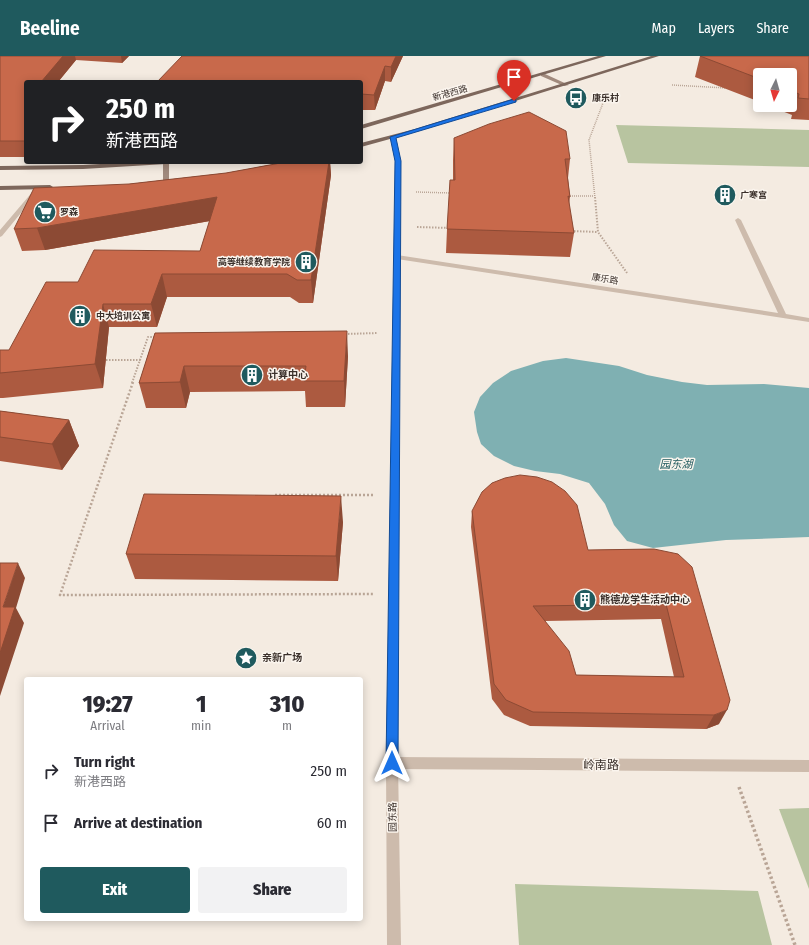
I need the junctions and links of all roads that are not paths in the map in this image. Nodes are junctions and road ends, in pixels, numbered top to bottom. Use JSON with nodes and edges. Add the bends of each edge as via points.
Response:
{"nodes":[{"id":1,"x":603,"y":56,"type":"edge"},
{"id":2,"x":656,"y":56,"type":"edge"},
{"id":3,"x":543,"y":74,"type":"junction"},
{"id":4,"x":566,"y":84,"type":"junction"},
{"id":5,"x":363,"y":126,"type":"edge"},
{"id":6,"x":393,"y":137,"type":"junction"},
{"id":7,"x":363,"y":144,"type":"edge"},
{"id":8,"x":133,"y":164,"type":"edge"},
{"id":9,"x":166,"y":164,"type":"edge"},
{"id":10,"x":0,"y":168,"type":"edge"},
{"id":11,"x":166,"y":182,"type":"edge"},
{"id":12,"x":59,"y":187,"type":"edge"},
{"id":13,"x":0,"y":188,"type":"edge"},
{"id":14,"x":38,"y":188,"type":"junction"},
{"id":15,"x":738,"y":220,"type":"dead end"},
{"id":16,"x":0,"y":235,"type":"edge"},
{"id":17,"x":397,"y":257,"type":"junction"},
{"id":18,"x":783,"y":316,"type":"junction"},
{"id":19,"x":809,"y":320,"type":"edge"},
{"id":20,"x":392,"y":763,"type":"junction"},
{"id":21,"x":809,"y":766,"type":"edge"},
{"id":22,"x":394,"y":945,"type":"edge"}],
"edges":[{"from":1,"to":3,"type":"main road","name":"新港西路"},
{"from":2,"to":4,"type":"main road"},
{"from":3,"to":4,"type":"street"},
{"from":3,"to":5,"type":"main road","name":"新港西路"},
{"from":4,"to":6,"type":"main road"},
{"from":6,"to":7,"type":"main road"},
{"from":6,"to":17,"type":"street","name":"园东路","via":[[398,161]]},
{"from":8,"to":10,"type":"main road"},
{"from":9,"to":11,"type":"street"},
{"from":12,"to":14,"type":"main road"},
{"from":13,"to":14,"type":"main road"},
{"from":14,"to":16,"type":"street"},
{"from":15,"to":18,"type":"street"},
{"from":17,"to":18,"type":"street","name":"康乐路"},
{"from":17,"to":20,"type":"street","name":"园东路"},
{"from":18,"to":19,"type":"street","name":"康乐路"},
{"from":20,"to":21,"type":"street","name":"岭南路"},
{"from":20,"to":22,"type":"street","name":"园东路"}]}
